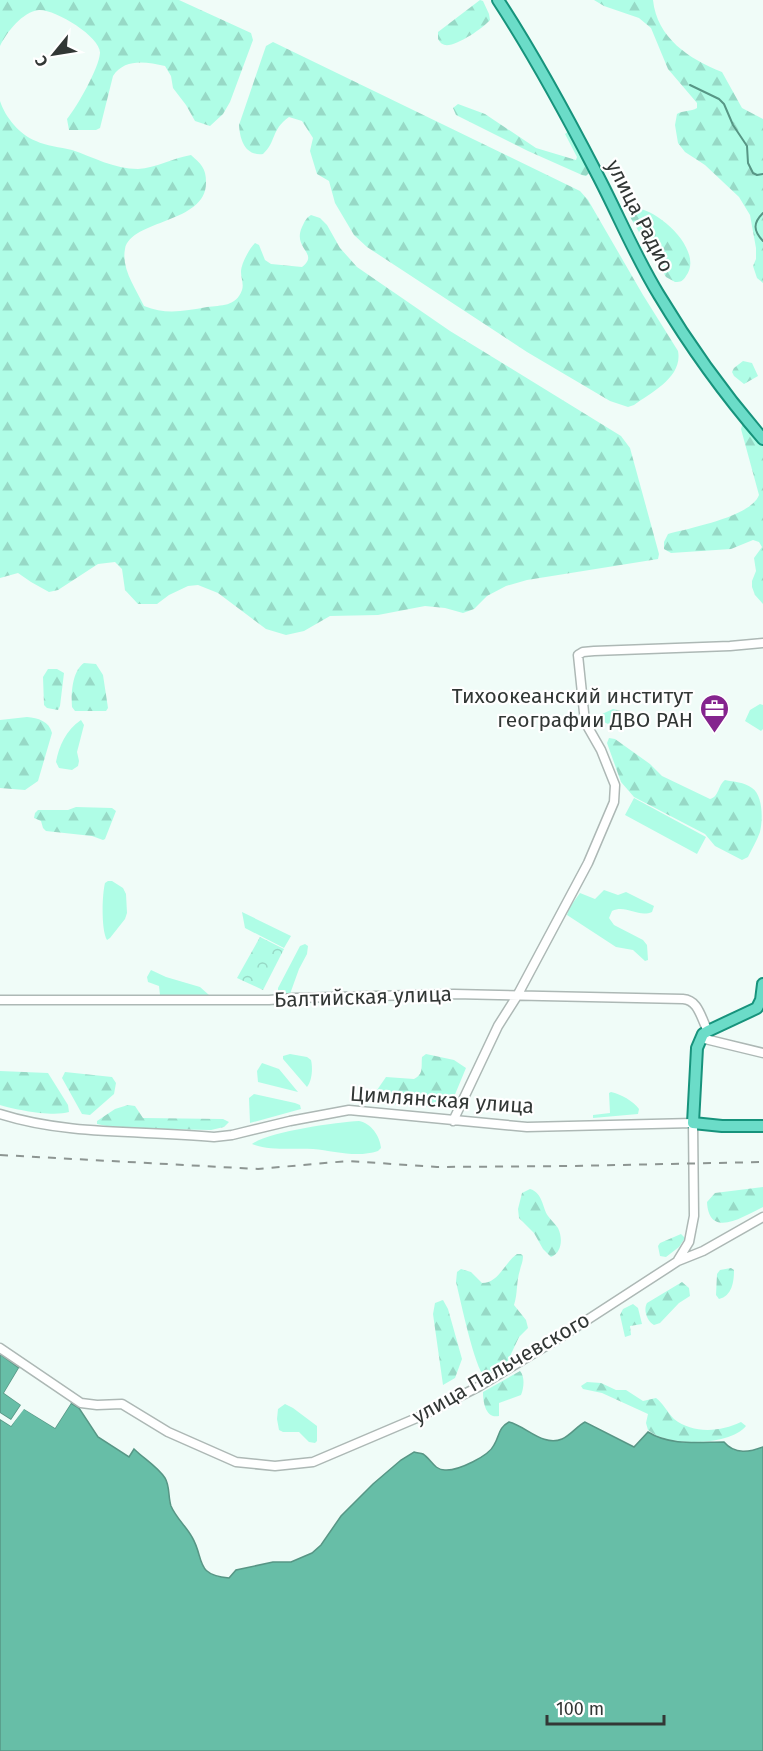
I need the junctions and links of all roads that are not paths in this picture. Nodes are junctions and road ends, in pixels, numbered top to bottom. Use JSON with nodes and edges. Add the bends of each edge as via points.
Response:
{"nodes":[{"id":1,"x":498,"y":0,"type":"edge"},
{"id":2,"x":763,"y":439,"type":"edge"},
{"id":3,"x":763,"y":643,"type":"edge"},
{"id":4,"x":763,"y":984,"type":"edge"},
{"id":5,"x":517,"y":996,"type":"junction"},
{"id":6,"x":0,"y":1000,"type":"edge"},
{"id":7,"x":704,"y":1035,"type":"junction"},
{"id":8,"x":763,"y":1053,"type":"edge"},
{"id":9,"x":0,"y":1114,"type":"edge"},
{"id":10,"x":453,"y":1121,"type":"junction"},
{"id":11,"x":693,"y":1123,"type":"junction"},
{"id":12,"x":763,"y":1126,"type":"edge"},
{"id":13,"x":763,"y":1217,"type":"edge"},
{"id":14,"x":678,"y":1261,"type":"junction"},
{"id":15,"x":0,"y":1348,"type":"edge"}],
"edges":[{"from":1,"to":2,"type":"main road","name":"улица Радио","via":[[597,173],[659,296]]},
{"from":3,"to":5,"type":"street","via":[[580,654],[577,659],[585,722],[615,785],[614,802],[588,863]]},
{"from":4,"to":7,"type":"main road","via":[[757,1008]]},
{"from":5,"to":6,"type":"street","name":"Балтийская улица"},
{"from":5,"to":7,"type":"street","name":"Балтийская улица","via":[[689,1000],[698,1009]]},
{"from":5,"to":10,"type":"street","via":[[498,1026]]},
{"from":7,"to":8,"type":"street"},
{"from":7,"to":11,"type":"main road","via":[[697,1048]]},
{"from":9,"to":10,"type":"street","name":"Цимлянская улица","via":[[82,1128],[214,1137],[349,1110]]},
{"from":10,"to":11,"type":"street","name":"Цимлянская улица","via":[[527,1127]]},
{"from":11,"to":12,"type":"main road"},
{"from":11,"to":14,"type":"street","via":[[692,1229]]},
{"from":13,"to":14,"type":"street","name":"улица Пальчевского"},
{"from":14,"to":15,"type":"street","name":"улица Пальчевского","via":[[478,1387],[313,1462],[275,1466],[226,1459],[168,1432],[122,1404],[81,1403]]}]}
